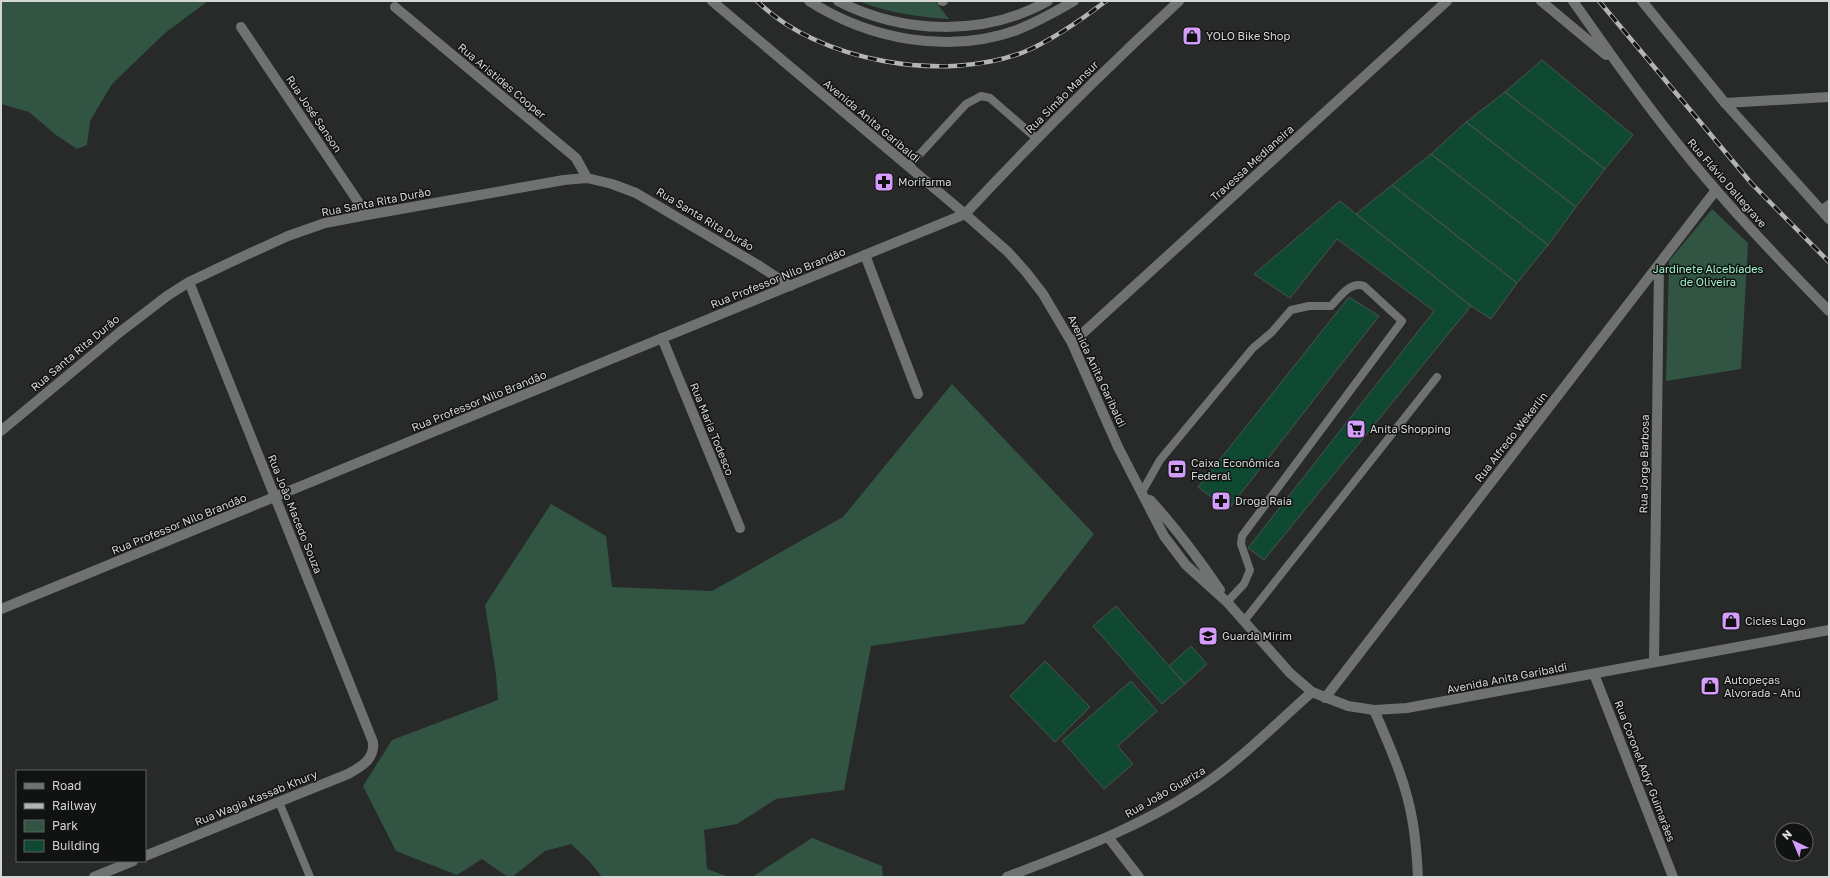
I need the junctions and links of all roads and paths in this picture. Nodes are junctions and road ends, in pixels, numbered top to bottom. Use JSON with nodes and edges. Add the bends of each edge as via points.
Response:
{"nodes":[{"id":1,"x":712,"y":1,"type":"edge"},
{"id":2,"x":809,"y":1,"type":"edge"},
{"id":3,"x":838,"y":1,"type":"edge"},
{"id":4,"x":1048,"y":1,"type":"edge"},
{"id":5,"x":1074,"y":1,"type":"edge"},
{"id":6,"x":1180,"y":1,"type":"edge"},
{"id":7,"x":1447,"y":1,"type":"edge"},
{"id":8,"x":1541,"y":1,"type":"edge"},
{"id":9,"x":1573,"y":1,"type":"edge"},
{"id":10,"x":1642,"y":1,"type":"edge"},
{"id":11,"x":395,"y":7,"type":"dead end"},
{"id":12,"x":241,"y":27,"type":"dead end"},
{"id":13,"x":1616,"y":64,"type":"junction"},
{"id":14,"x":1829,"y":97,"type":"edge"},
{"id":15,"x":1725,"y":103,"type":"junction"},
{"id":16,"x":1037,"y":139,"type":"junction"},
{"id":17,"x":908,"y":167,"type":"junction"},
{"id":18,"x":588,"y":178,"type":"junction"},
{"id":19,"x":1716,"y":190,"type":"junction"},
{"id":20,"x":1825,"y":207,"type":"edge"},
{"id":21,"x":367,"y":214,"type":"junction"},
{"id":22,"x":965,"y":214,"type":"junction"},
{"id":23,"x":1829,"y":219,"type":"edge"},
{"id":24,"x":865,"y":255,"type":"junction"},
{"id":25,"x":1659,"y":265,"type":"junction"},
{"id":26,"x":189,"y":282,"type":"junction"},
{"id":27,"x":790,"y":286,"type":"junction"},
{"id":28,"x":1829,"y":310,"type":"edge"},
{"id":29,"x":662,"y":338,"type":"junction"},
{"id":30,"x":1072,"y":343,"type":"junction"},
{"id":31,"x":1437,"y":377,"type":"dead end"},
{"id":32,"x":918,"y":394,"type":"dead end"},
{"id":33,"x":1,"y":431,"type":"edge"},
{"id":34,"x":1142,"y":492,"type":"junction"},
{"id":35,"x":275,"y":497,"type":"junction"},
{"id":36,"x":740,"y":528,"type":"dead end"},
{"id":37,"x":1227,"y":602,"type":"junction"},
{"id":38,"x":1,"y":609,"type":"edge"},
{"id":39,"x":1244,"y":621,"type":"junction"},
{"id":40,"x":1829,"y":630,"type":"edge"},
{"id":41,"x":1654,"y":662,"type":"junction"},
{"id":42,"x":1594,"y":674,"type":"junction"},
{"id":43,"x":1312,"y":692,"type":"junction"},
{"id":44,"x":1325,"y":698,"type":"junction"},
{"id":45,"x":1374,"y":710,"type":"junction"},
{"id":46,"x":371,"y":756,"type":"joint"},
{"id":47,"x":279,"y":802,"type":"junction"},
{"id":48,"x":1108,"y":837,"type":"junction"},
{"id":49,"x":146,"y":856,"type":"edge"},
{"id":50,"x":131,"y":862,"type":"edge"},
{"id":51,"x":94,"y":877,"type":"edge"},
{"id":52,"x":310,"y":877,"type":"edge"},
{"id":53,"x":1007,"y":877,"type":"edge"},
{"id":54,"x":1139,"y":877,"type":"edge"},
{"id":55,"x":1418,"y":877,"type":"edge"},
{"id":56,"x":1673,"y":877,"type":"edge"}],
"edges":[{"from":1,"to":17,"type":"street","name":"Avenida Anita Garibaldi"},
{"from":2,"to":5,"type":"street","via":[[856,26],[889,36],[925,41],[990,37],[1042,19]]},
{"from":3,"to":4,"type":"street","via":[[881,18],[937,27],[988,23],[1017,15]]},
{"from":6,"to":16,"type":"street","name":"Rua Simão Mansur","via":[[1115,60]]},
{"from":7,"to":30,"type":"street","name":"Travessa Medianeira"},
{"from":8,"to":13,"type":"street","name":"Rua Flávio Dallegrave"},
{"from":9,"to":13,"type":"street","name":"Rua Flávio Dallegrave"},
{"from":10,"to":15,"type":"street"},
{"from":11,"to":18,"type":"street","name":"Rua Aristides Cooper","via":[[576,158]]},
{"from":12,"to":21,"type":"street","name":"Rua José Sanson"},
{"from":13,"to":19,"type":"street","name":"Rua Flávio Dallegrave","via":[[1661,124]]},
{"from":14,"to":15,"type":"street"},
{"from":15,"to":20,"type":"street"},
{"from":16,"to":17,"type":"lane","via":[[990,98],[981,96],[966,104]]},
{"from":16,"to":22,"type":"street","name":"Rua Simão Mansur"},
{"from":17,"to":22,"type":"street","name":"Avenida Anita Garibaldi"},
{"from":18,"to":21,"type":"street","name":"Rua Santa Rita Durão"},
{"from":18,"to":27,"type":"street","name":"Rua Santa Rita Durão","via":[[612,184],[654,202]]},
{"from":19,"to":25,"type":"street","name":"Rua Alfredo Wekerlin"},
{"from":19,"to":28,"type":"street","name":"Rua Flávio Dallegrave","via":[[1781,263]]},
{"from":20,"to":23,"type":"street"},
{"from":21,"to":26,"type":"street","name":"Rua Santa Rita Durão","via":[[307,229]]},
{"from":22,"to":24,"type":"street","name":"Rua Professor Nilo Brandão"},
{"from":22,"to":30,"type":"street","name":"Avenida Anita Garibaldi","via":[[1008,252],[1026,272],[1043,294]]},
{"from":24,"to":27,"type":"street","name":"Rua Professor Nilo Brandão"},
{"from":24,"to":32,"type":"street"},
{"from":25,"to":41,"type":"street","name":"Rua Jorge Barbosa"},
{"from":25,"to":44,"type":"street","name":"Rua Alfredo Wekerlin"},
{"from":26,"to":33,"type":"street","name":"Rua Santa Rita Durão","via":[[143,313]]},
{"from":26,"to":35,"type":"street","name":"Rua João Macedo Souza"},
{"from":27,"to":29,"type":"street","name":"Rua Professor Nilo Brandão"},
{"from":29,"to":35,"type":"street","name":"Rua Professor Nilo Brandão"},
{"from":29,"to":36,"type":"street","name":"Rua Maria Todesco"},
{"from":30,"to":34,"type":"street","name":"Avenida Anita Garibaldi","via":[[1118,447]]},
{"from":31,"to":39,"type":"lane"},
{"from":34,"to":37,"type":"street","name":"Avenida Anita Garibaldi","via":[[1196,554]]},
{"from":34,"to":37,"type":"street","name":"Avenida Anita Garibaldi","via":[[1164,536],[1182,559]]},
{"from":34,"to":37,"type":"lane","via":[[1160,460],[1253,348],[1292,310],[1309,306],[1331,306],[1353,285],[1359,284],[1402,321],[1242,536],[1241,544],[1250,570],[1244,584]]},
{"from":35,"to":38,"type":"street","name":"Rua Professor Nilo Brandão"},
{"from":35,"to":46,"type":"street","name":"Rua João Macedo Souza","via":[[373,742],[374,750]]},
{"from":37,"to":39,"type":"street","name":"Avenida Anita Garibaldi"},
{"from":39,"to":43,"type":"street","name":"Avenida Anita Garibaldi","via":[[1290,673]]},
{"from":40,"to":41,"type":"street","name":"Avenida Anita Garibaldi"},
{"from":41,"to":42,"type":"street","name":"Avenida Anita Garibaldi"},
{"from":42,"to":45,"type":"street","name":"Avenida Anita Garibaldi","via":[[1426,705]]},
{"from":42,"to":56,"type":"street","name":"Rua Coronel Adyr Guimarães"},
{"from":43,"to":44,"type":"street","name":"Avenida Anita Garibaldi"},
{"from":43,"to":48,"type":"street","name":"Rua João Guariza","via":[[1212,779],[1175,803]]},
{"from":44,"to":45,"type":"street","name":"Avenida Anita Garibaldi","via":[[1348,706]]},
{"from":45,"to":55,"type":"street","via":[[1394,757],[1410,806]]},
{"from":46,"to":47,"type":"street","name":"Rua Wagia Kassab Khury","via":[[366,763],[348,774]]},
{"from":47,"to":49,"type":"street","name":"Rua Wagia Kassab Khury"},
{"from":47,"to":52,"type":"lane"},
{"from":48,"to":53,"type":"street","name":"Rua João Guariza"},
{"from":48,"to":54,"type":"street"},
{"from":50,"to":51,"type":"street"}]}
